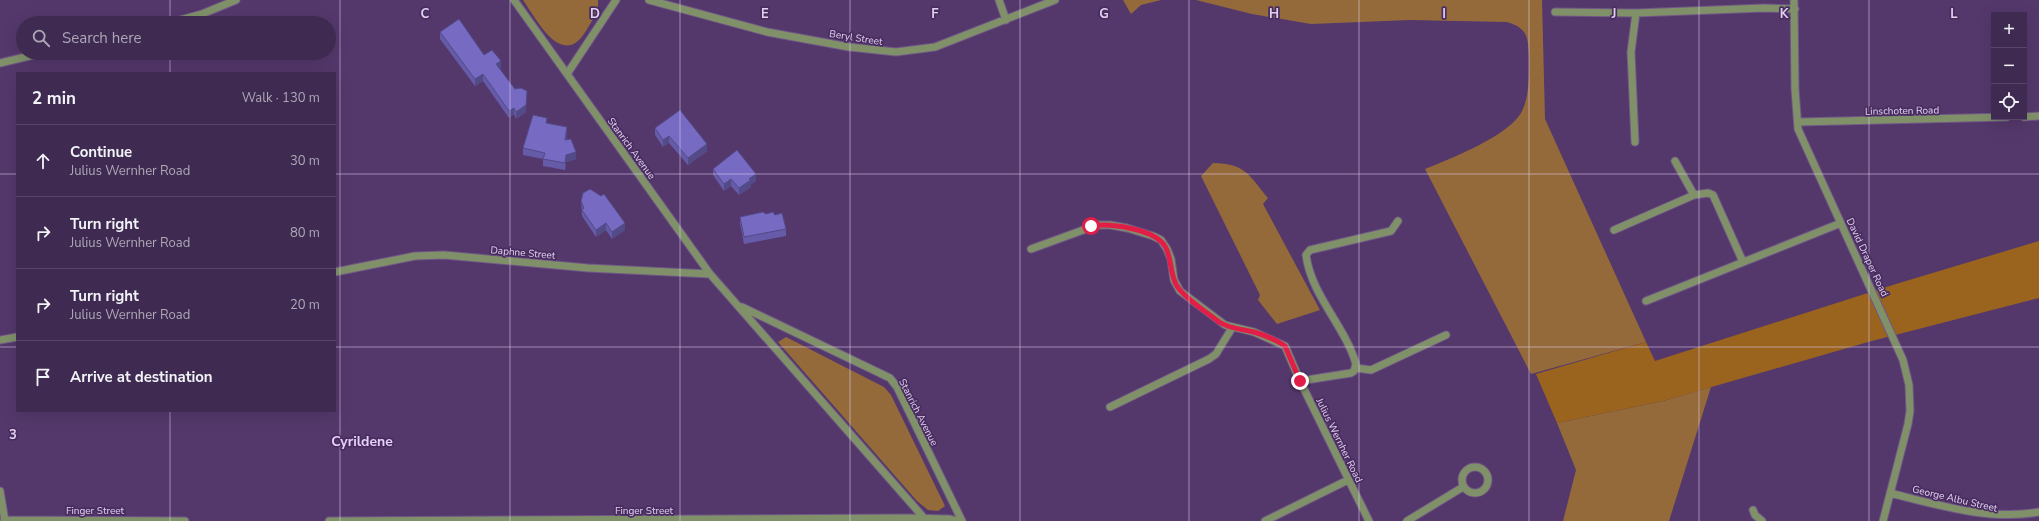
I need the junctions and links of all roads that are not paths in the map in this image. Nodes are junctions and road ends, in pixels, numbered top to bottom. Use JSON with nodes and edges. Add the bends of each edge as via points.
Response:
{"nodes":[{"id":1,"x":236,"y":0,"type":"edge"},
{"id":2,"x":514,"y":0,"type":"edge"},
{"id":3,"x":616,"y":0,"type":"edge"},
{"id":4,"x":649,"y":0,"type":"edge"},
{"id":5,"x":999,"y":0,"type":"edge"},
{"id":6,"x":1055,"y":0,"type":"edge"},
{"id":7,"x":1794,"y":0,"type":"edge"},
{"id":8,"x":1794,"y":9,"type":"junction"},
{"id":9,"x":1555,"y":12,"type":"dead end"},
{"id":10,"x":1636,"y":13,"type":"junction"},
{"id":11,"x":194,"y":16,"type":"edge"},
{"id":12,"x":1006,"y":20,"type":"junction"},
{"id":13,"x":16,"y":59,"type":"edge"},
{"id":14,"x":0,"y":63,"type":"edge"},
{"id":15,"x":567,"y":74,"type":"junction"},
{"id":16,"x":2039,"y":116,"type":"edge"},
{"id":17,"x":1991,"y":117,"type":"edge"},
{"id":18,"x":2027,"y":117,"type":"edge"},
{"id":19,"x":1798,"y":122,"type":"junction"},
{"id":20,"x":1636,"y":142,"type":"dead end"},
{"id":21,"x":1675,"y":161,"type":"dead end"},
{"id":22,"x":1694,"y":195,"type":"junction"},
{"id":23,"x":1398,"y":221,"type":"dead end"},
{"id":24,"x":1841,"y":223,"type":"junction"},
{"id":25,"x":1614,"y":230,"type":"dead end"},
{"id":26,"x":1031,"y":249,"type":"dead end"},
{"id":27,"x":1744,"y":262,"type":"junction"},
{"id":28,"x":336,"y":272,"type":"edge"},
{"id":29,"x":710,"y":274,"type":"junction"},
{"id":30,"x":1646,"y":301,"type":"dead end"},
{"id":31,"x":738,"y":306,"type":"junction"},
{"id":32,"x":1232,"y":328,"type":"junction"},
{"id":33,"x":1446,"y":335,"type":"dead end"},
{"id":34,"x":16,"y":337,"type":"edge"},
{"id":35,"x":0,"y":340,"type":"edge"},
{"id":36,"x":1356,"y":368,"type":"junction"},
{"id":37,"x":1300,"y":381,"type":"junction"},
{"id":38,"x":1110,"y":407,"type":"dead end"},
{"id":39,"x":1348,"y":480,"type":"junction"},
{"id":40,"x":1463,"y":487,"type":"dead end"},
{"id":41,"x":0,"y":491,"type":"edge"},
{"id":42,"x":1890,"y":493,"type":"junction"},
{"id":43,"x":1753,"y":510,"type":"dead end"},
{"id":44,"x":2039,"y":512,"type":"edge"},
{"id":45,"x":924,"y":518,"type":"junction"},
{"id":46,"x":4,"y":520,"type":"edge"},
{"id":47,"x":906,"y":520,"type":"edge"},
{"id":48,"x":185,"y":521,"type":"edge"},
{"id":49,"x":330,"y":521,"type":"edge"},
{"id":50,"x":957,"y":521,"type":"edge"},
{"id":51,"x":962,"y":521,"type":"edge"},
{"id":52,"x":1265,"y":521,"type":"edge"},
{"id":53,"x":1369,"y":521,"type":"edge"},
{"id":54,"x":1407,"y":521,"type":"edge"},
{"id":55,"x":1762,"y":521,"type":"edge"},
{"id":56,"x":1883,"y":521,"type":"edge"}],
"edges":[{"from":1,"to":11,"type":"street"},
{"from":2,"to":15,"type":"street","name":"Stanrich Avenue"},
{"from":3,"to":15,"type":"street"},
{"from":4,"to":12,"type":"street","name":"Beryl Street","via":[[767,32],[862,49],[896,52],[935,47]]},
{"from":5,"to":12,"type":"street"},
{"from":6,"to":12,"type":"street","name":"Beryl Street"},
{"from":7,"to":8,"type":"street","name":"David Draper Road"},
{"from":8,"to":10,"type":"street"},
{"from":8,"to":19,"type":"street","name":"David Draper Road"},
{"from":9,"to":10,"type":"street"},
{"from":10,"to":20,"type":"street","via":[[1631,52]]},
{"from":13,"to":14,"type":"street"},
{"from":15,"to":29,"type":"street","name":"Stanrich Avenue"},
{"from":16,"to":18,"type":"street"},
{"from":17,"to":19,"type":"street","name":"Linschoten Road"},
{"from":19,"to":24,"type":"street","name":"David Draper Road","via":[[1801,137]]},
{"from":21,"to":22,"type":"street"},
{"from":22,"to":25,"type":"street"},
{"from":22,"to":27,"type":"street","via":[[1712,195]]},
{"from":23,"to":36,"type":"street","via":[[1391,232],[1310,250],[1306,254],[1314,279],[1355,361]]},
{"from":24,"to":27,"type":"street"},
{"from":24,"to":42,"type":"street","name":"David Draper Road","via":[[1890,327],[1908,372],[1910,411]]},
{"from":26,"to":32,"type":"street","name":"Julius Wernher Road","via":[[1097,225],[1127,228],[1153,236],[1161,240],[1167,249],[1174,280],[1180,291],[1218,321]]},
{"from":27,"to":30,"type":"street"},
{"from":28,"to":29,"type":"street","name":"Daphne Street","via":[[415,256],[444,255],[588,268]]},
{"from":29,"to":31,"type":"street","name":"Stanrich Avenue"},
{"from":31,"to":45,"type":"street","name":"Stanrich Avenue"},
{"from":31,"to":51,"type":"street","name":"Stanrich Avenue","via":[[890,378],[897,387]]},
{"from":32,"to":37,"type":"street","name":"Julius Wernher Road","via":[[1254,332],[1285,346]]},
{"from":32,"to":38,"type":"street","via":[[1216,354],[1209,359]]},
{"from":33,"to":36,"type":"street","via":[[1370,370]]},
{"from":34,"to":35,"type":"street"},
{"from":36,"to":37,"type":"street","via":[[1351,372]]},
{"from":37,"to":39,"type":"street","name":"Julius Wernher Road"},
{"from":39,"to":52,"type":"street"},
{"from":39,"to":53,"type":"street","name":"Julius Wernher Road"},
{"from":40,"to":54,"type":"street"},
{"from":41,"to":46,"type":"street"},
{"from":42,"to":44,"type":"street","name":"George Albu Street","via":[[1998,518],[2013,518]]},
{"from":42,"to":56,"type":"street","name":"David Draper Road"},
{"from":43,"to":55,"type":"street"},
{"from":45,"to":47,"type":"street","name":"Finger Street"},
{"from":45,"to":50,"type":"street","name":"Finger Street"},
{"from":46,"to":48,"type":"street","name":"Finger Street"},
{"from":47,"to":49,"type":"street","name":"Finger Street"}]}
